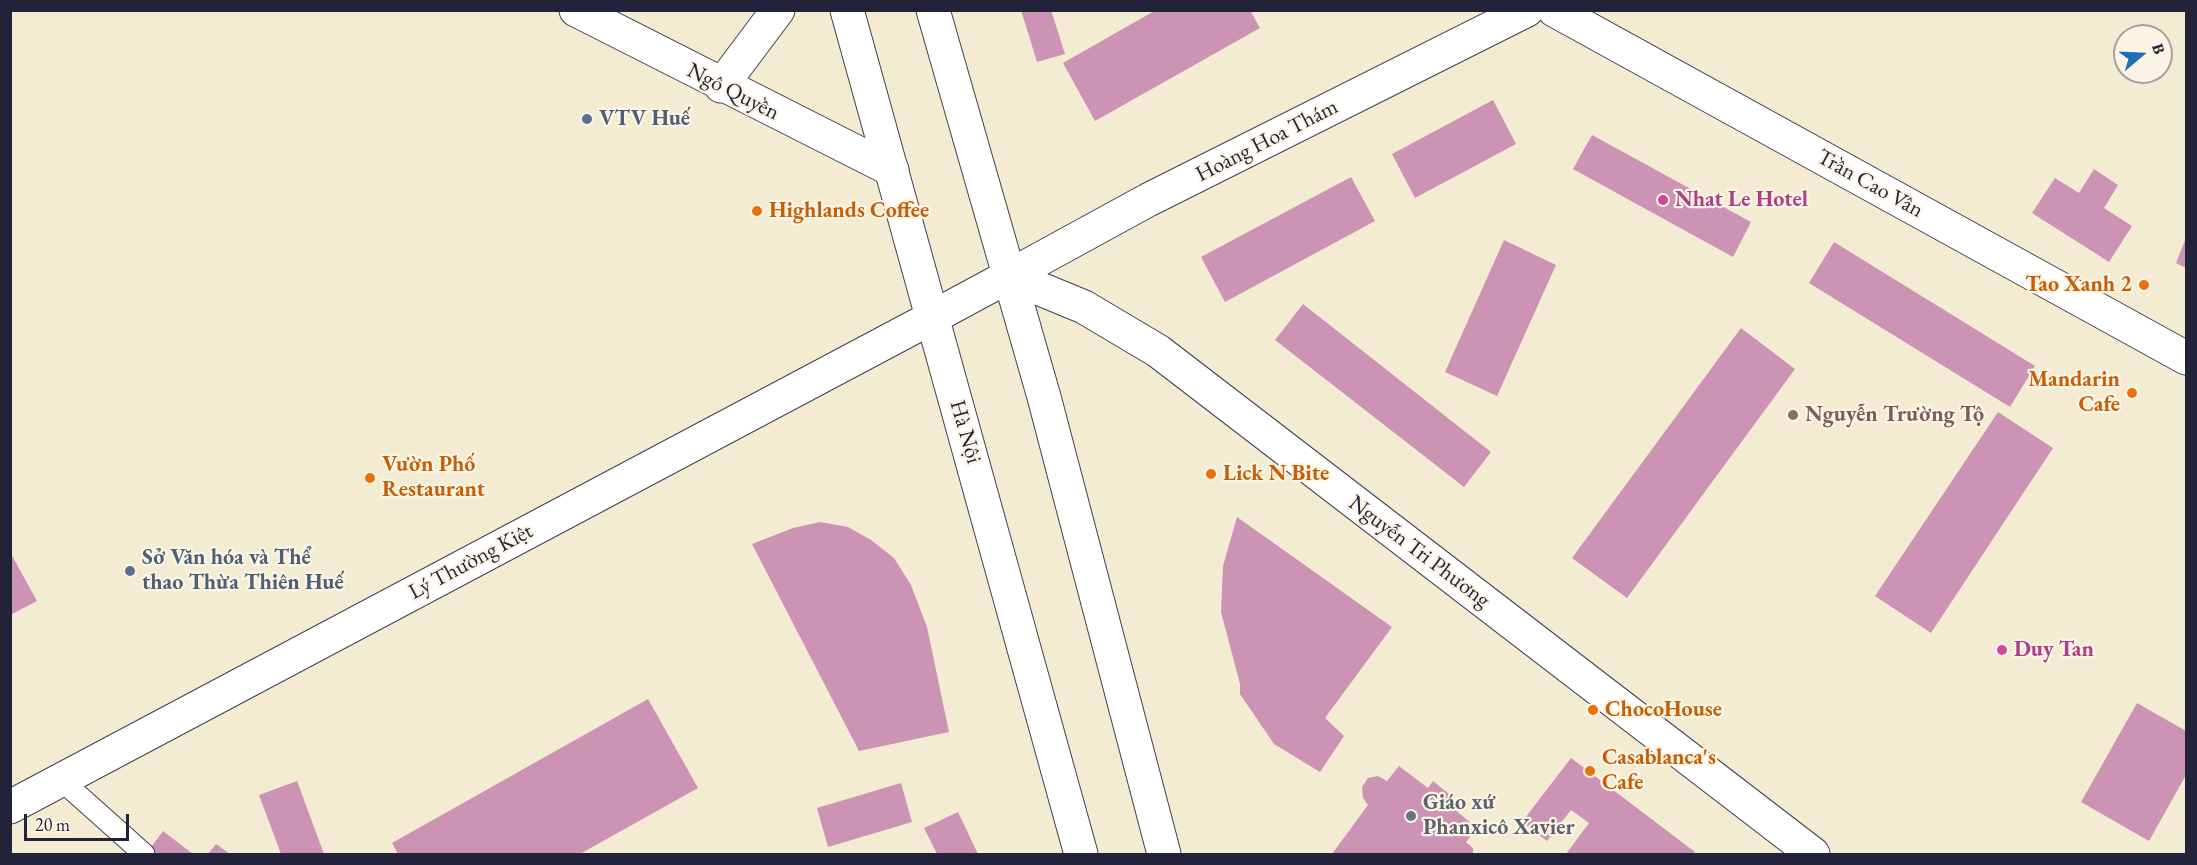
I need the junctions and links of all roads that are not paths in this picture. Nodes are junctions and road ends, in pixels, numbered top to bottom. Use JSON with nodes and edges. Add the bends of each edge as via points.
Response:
{"nodes":[{"id":1,"x":576,"y":10,"type":"edge"},
{"id":2,"x":778,"y":10,"type":"edge"},
{"id":3,"x":846,"y":10,"type":"edge"},
{"id":4,"x":933,"y":10,"type":"edge"},
{"id":5,"x":1527,"y":10,"type":"edge"},
{"id":6,"x":1554,"y":10,"type":"edge"},
{"id":7,"x":721,"y":86,"type":"junction"},
{"id":8,"x":892,"y":170,"type":"junction"},
{"id":9,"x":1009,"y":276,"type":"junction"},
{"id":10,"x":933,"y":317,"type":"junction"},
{"id":11,"x":2187,"y":358,"type":"edge"},
{"id":12,"x":60,"y":779,"type":"junction"},
{"id":13,"x":10,"y":807,"type":"edge"},
{"id":14,"x":144,"y":855,"type":"edge"},
{"id":15,"x":1081,"y":855,"type":"edge"},
{"id":16,"x":1164,"y":855,"type":"edge"},
{"id":17,"x":1813,"y":855,"type":"edge"}],
"edges":[{"from":1,"to":7,"type":"street","name":"Ngô Quyền"},
{"from":2,"to":7,"type":"street"},
{"from":3,"to":8,"type":"street","name":"Hà Nội"},
{"from":4,"to":9,"type":"street"},
{"from":5,"to":9,"type":"street","name":"Hoàng Hoa Thám","via":[[1148,200]]},
{"from":6,"to":11,"type":"street","name":"Trần Cao Vân"},
{"from":7,"to":8,"type":"street","name":"Ngô Quyền"},
{"from":8,"to":10,"type":"street","name":"Hà Nội"},
{"from":9,"to":10,"type":"street","name":"Hoàng Hoa Thám"},
{"from":9,"to":16,"type":"street"},
{"from":9,"to":17,"type":"street","name":"Nguyễn Tri Phương","via":[[1084,307],[1158,351]]},
{"from":10,"to":12,"type":"street","name":"Lý Thường Kiệt"},
{"from":10,"to":15,"type":"street","name":"Hà Nội"},
{"from":12,"to":13,"type":"street","name":"Lý Thường Kiệt"},
{"from":12,"to":14,"type":"lane"}]}
